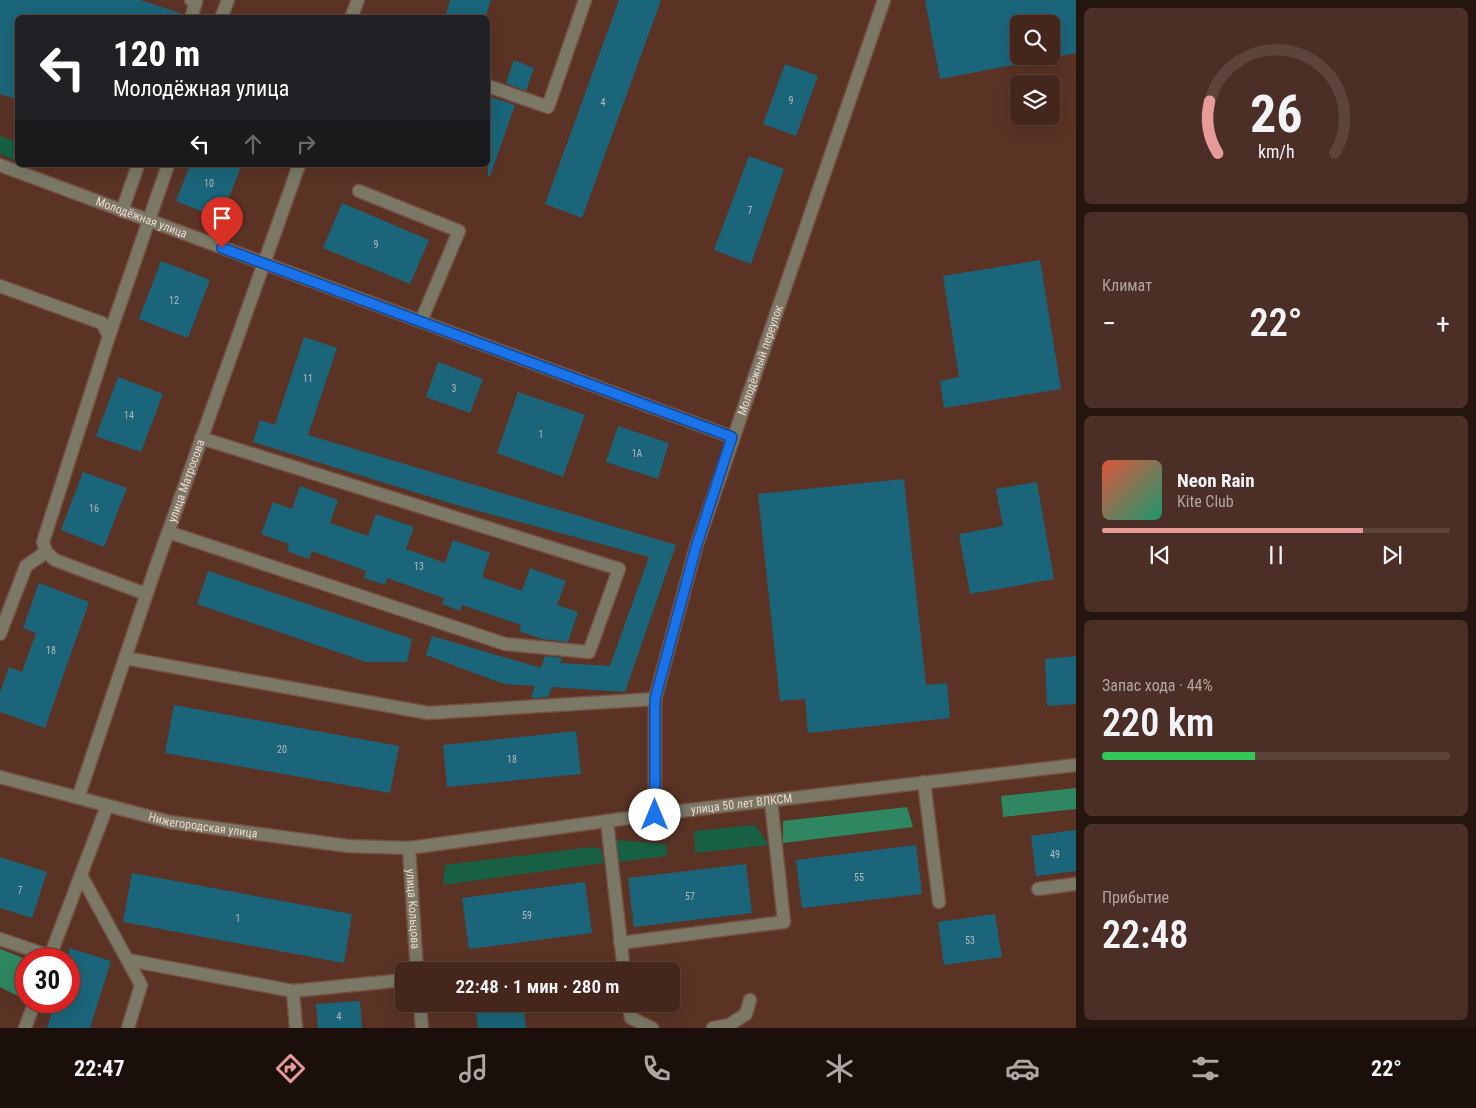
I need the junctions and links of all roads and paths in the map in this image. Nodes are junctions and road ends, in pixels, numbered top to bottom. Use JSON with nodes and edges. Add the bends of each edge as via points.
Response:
{"nodes":[{"id":1,"x":191,"y":0,"type":"edge"},
{"id":2,"x":228,"y":0,"type":"edge"},
{"id":3,"x":358,"y":0,"type":"edge"},
{"id":4,"x":585,"y":0,"type":"edge"},
{"id":5,"x":884,"y":0,"type":"edge"},
{"id":6,"x":192,"y":15,"type":"edge"},
{"id":7,"x":222,"y":15,"type":"edge"},
{"id":8,"x":352,"y":15,"type":"edge"},
{"id":9,"x":490,"y":87,"type":"edge"},
{"id":10,"x":0,"y":165,"type":"edge"},
{"id":11,"x":137,"y":167,"type":"edge"},
{"id":12,"x":167,"y":167,"type":"edge"},
{"id":13,"x":298,"y":167,"type":"edge"},
{"id":14,"x":359,"y":191,"type":"dead end"},
{"id":15,"x":122,"y":211,"type":"junction"},
{"id":16,"x":148,"y":220,"type":"junction"},
{"id":17,"x":264,"y":263,"type":"junction"},
{"id":18,"x":0,"y":286,"type":"edge"},
{"id":19,"x":420,"y":321,"type":"junction"},
{"id":20,"x":109,"y":336,"type":"junction"},
{"id":21,"x":732,"y":437,"type":"junction"},
{"id":22,"x":201,"y":438,"type":"junction"},
{"id":23,"x":168,"y":532,"type":"junction"},
{"id":24,"x":46,"y":552,"type":"junction"},
{"id":25,"x":146,"y":594,"type":"junction"},
{"id":26,"x":4,"y":609,"type":"edge"},
{"id":27,"x":0,"y":634,"type":"edge"},
{"id":28,"x":125,"y":658,"type":"junction"},
{"id":29,"x":655,"y":699,"type":"junction"},
{"id":30,"x":1076,"y":764,"type":"edge"},
{"id":31,"x":0,"y":777,"type":"edge"},
{"id":32,"x":924,"y":782,"type":"junction"},
{"id":33,"x":78,"y":798,"type":"junction"},
{"id":34,"x":771,"y":801,"type":"junction"},
{"id":35,"x":107,"y":806,"type":"junction"},
{"id":36,"x":655,"y":815,"type":"junction"},
{"id":37,"x":607,"y":821,"type":"junction"},
{"id":38,"x":409,"y":848,"type":"junction"},
{"id":39,"x":81,"y":875,"type":"junction"},
{"id":40,"x":1076,"y":884,"type":"edge"},
{"id":41,"x":1038,"y":889,"type":"dead end"},
{"id":42,"x":939,"y":902,"type":"dead end"},
{"id":43,"x":0,"y":939,"type":"edge"},
{"id":44,"x":620,"y":943,"type":"junction"},
{"id":45,"x":24,"y":948,"type":"edge"},
{"id":46,"x":54,"y":948,"type":"edge"},
{"id":47,"x":128,"y":960,"type":"junction"},
{"id":48,"x":416,"y":962,"type":"edge"},
{"id":49,"x":623,"y":962,"type":"edge"},
{"id":50,"x":395,"y":981,"type":"edge"},
{"id":51,"x":293,"y":991,"type":"junction"},
{"id":52,"x":750,"y":1000,"type":"dead end"},
{"id":53,"x":421,"y":1012,"type":"edge"},
{"id":54,"x":630,"y":1012,"type":"edge"},
{"id":55,"x":31,"y":1013,"type":"edge"},
{"id":56,"x":26,"y":1028,"type":"edge"},
{"id":57,"x":128,"y":1028,"type":"edge"},
{"id":58,"x":296,"y":1028,"type":"edge"},
{"id":59,"x":422,"y":1028,"type":"edge"},
{"id":60,"x":652,"y":1028,"type":"edge"},
{"id":61,"x":713,"y":1028,"type":"edge"}],
"edges":[{"from":1,"to":6,"type":"street","via":[[196,2]]},
{"from":2,"to":7,"type":"street"},
{"from":3,"to":8,"type":"street"},
{"from":4,"to":9,"type":"street","via":[[548,108]]},
{"from":5,"to":21,"type":"street","name":"Молодёжный переулок"},
{"from":10,"to":15,"type":"street","name":"Молодёжная улица"},
{"from":11,"to":15,"type":"street"},
{"from":12,"to":16,"type":"street"},
{"from":13,"to":17,"type":"street","name":"улица Матросова"},
{"from":14,"to":19,"type":"street","via":[[459,231]]},
{"from":15,"to":16,"type":"street","name":"Молодёжная улица"},
{"from":16,"to":17,"type":"street","name":"Молодёжная улица"},
{"from":16,"to":20,"type":"street"},
{"from":17,"to":19,"type":"street","name":"Молодёжная улица"},
{"from":17,"to":22,"type":"street","name":"улица Матросова"},
{"from":18,"to":20,"type":"street","via":[[102,323]]},
{"from":19,"to":21,"type":"street","name":"Молодёжная улица"},
{"from":20,"to":24,"type":"street","via":[[43,542]]},
{"from":21,"to":29,"type":"street","name":"Молодёжный переулок","via":[[696,547]]},
{"from":22,"to":23,"type":"street","name":"улица Матросова"},
{"from":22,"to":23,"type":"street","via":[[619,569],[589,652],[505,644]]},
{"from":23,"to":25,"type":"street","name":"улица Матросова"},
{"from":24,"to":25,"type":"street","via":[[56,560]]},
{"from":24,"to":26,"type":"street","via":[[26,566]]},
{"from":25,"to":28,"type":"street","name":"улица Матросова"},
{"from":26,"to":27,"type":"street"},
{"from":28,"to":29,"type":"street","via":[[428,713]]},
{"from":28,"to":33,"type":"street","name":"улица Матросова"},
{"from":29,"to":36,"type":"street","name":"Молодёжный переулок"},
{"from":30,"to":32,"type":"street","name":"улица 50 лет ВЛКСМ"},
{"from":31,"to":33,"type":"street","name":"Нижегородская улица"},
{"from":32,"to":34,"type":"street","name":"улица 50 лет ВЛКСМ"},
{"from":32,"to":42,"type":"street"},
{"from":33,"to":35,"type":"street","name":"Нижегородская улица"},
{"from":34,"to":36,"type":"street","name":"улица 50 лет ВЛКСМ"},
{"from":34,"to":44,"type":"street","via":[[784,922]]},
{"from":35,"to":38,"type":"street","name":"Нижегородская улица","via":[[190,824],[348,846]]},
{"from":35,"to":39,"type":"street"},
{"from":36,"to":37,"type":"street","name":"улица 50 лет ВЛКСМ"},
{"from":37,"to":38,"type":"street","name":"улица 50 лет ВЛКСМ"},
{"from":37,"to":44,"type":"street"},
{"from":38,"to":48,"type":"street","name":"улица Кольцова"},
{"from":39,"to":46,"type":"street"},
{"from":39,"to":47,"type":"street"},
{"from":40,"to":41,"type":"street"},
{"from":43,"to":45,"type":"street"},
{"from":44,"to":49,"type":"street"},
{"from":47,"to":51,"type":"street"},
{"from":47,"to":57,"type":"street","via":[[141,985]]},
{"from":50,"to":51,"type":"street"},
{"from":51,"to":58,"type":"street"},
{"from":52,"to":61,"type":"street","via":[[746,1014],[729,1025]]},
{"from":53,"to":59,"type":"street"},
{"from":54,"to":60,"type":"street","via":[[631,1018]]},
{"from":55,"to":56,"type":"street"}]}
